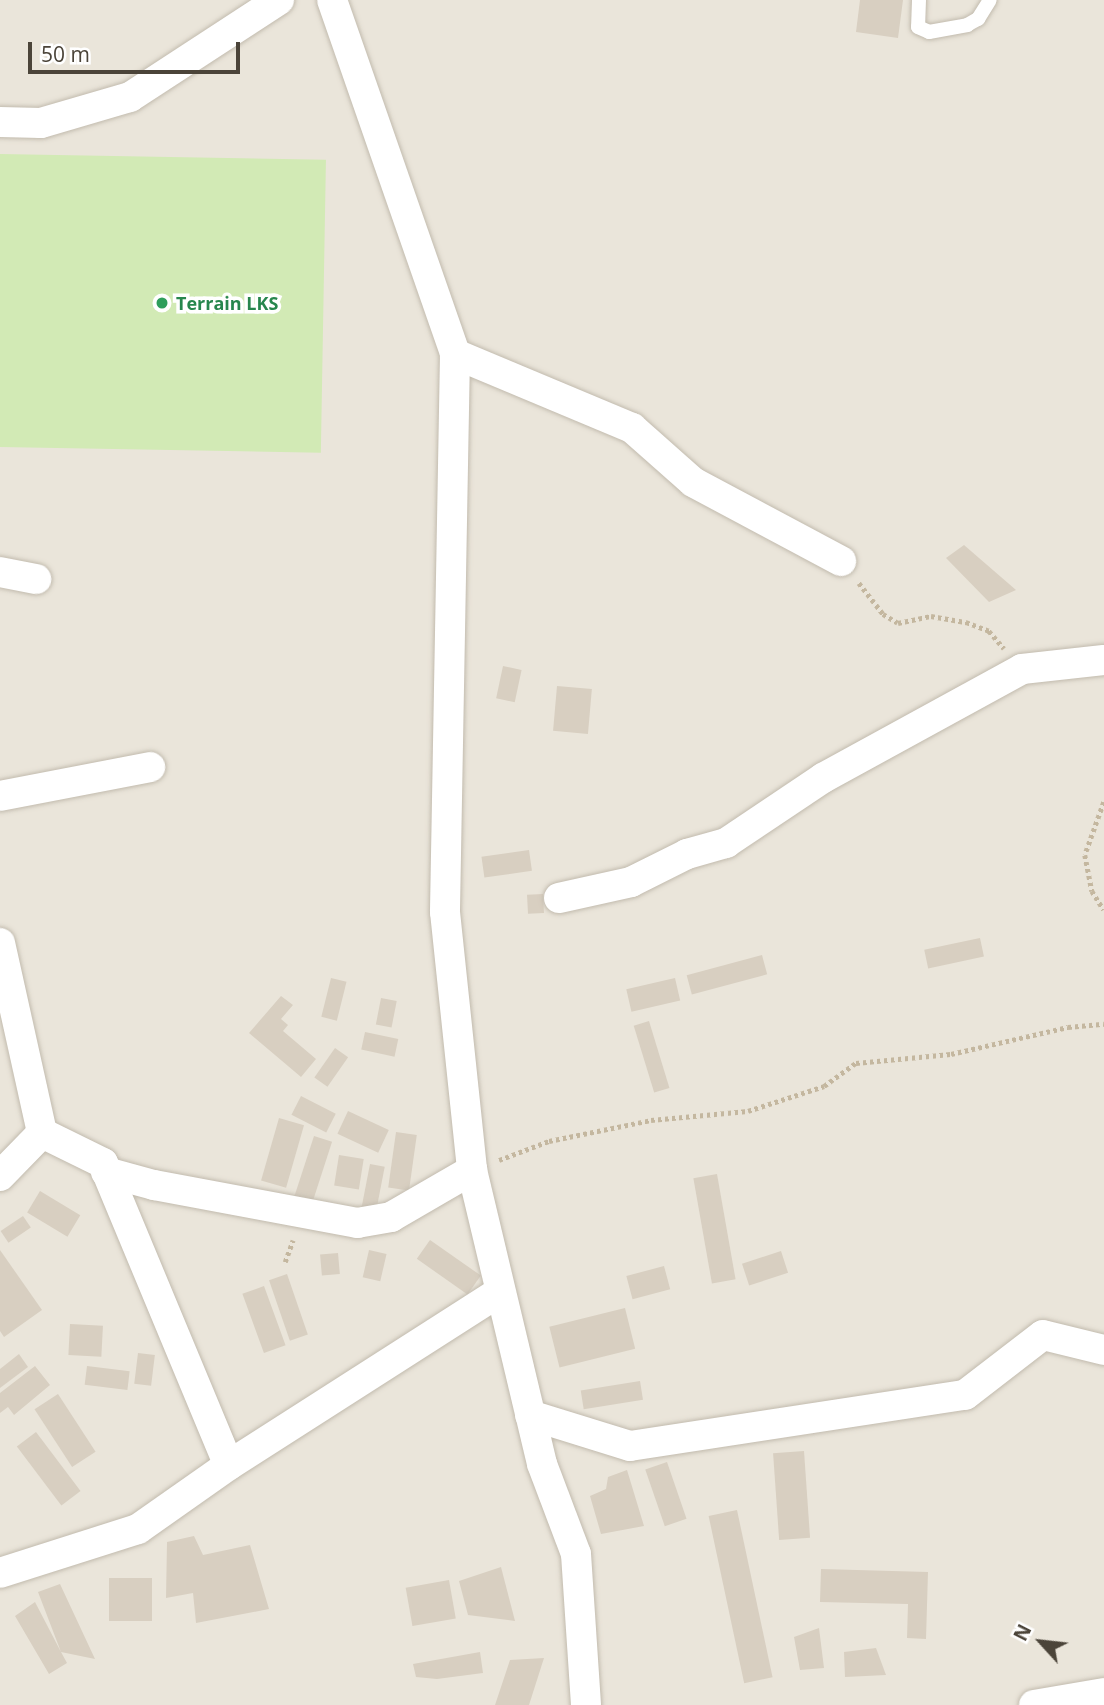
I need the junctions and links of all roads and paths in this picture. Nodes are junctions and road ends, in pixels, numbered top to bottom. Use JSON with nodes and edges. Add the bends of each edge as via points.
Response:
{"nodes":[{"id":1,"x":279,"y":0,"type":"edge"},
{"id":2,"x":332,"y":0,"type":"edge"},
{"id":3,"x":919,"y":0,"type":"edge"},
{"id":4,"x":990,"y":0,"type":"edge"},
{"id":5,"x":0,"y":122,"type":"edge"},
{"id":6,"x":455,"y":354,"type":"junction"},
{"id":7,"x":841,"y":561,"type":"joint"},
{"id":8,"x":0,"y":572,"type":"edge"},
{"id":9,"x":36,"y":579,"type":"dead end"},
{"id":10,"x":1104,"y":660,"type":"edge"},
{"id":11,"x":1022,"y":668,"type":"junction"},
{"id":12,"x":150,"y":767,"type":"dead end"},
{"id":13,"x":0,"y":796,"type":"edge"},
{"id":14,"x":1104,"y":802,"type":"edge"},
{"id":15,"x":559,"y":898,"type":"dead end"},
{"id":16,"x":1104,"y":911,"type":"edge"},
{"id":17,"x":0,"y":943,"type":"edge"},
{"id":18,"x":5,"y":988,"type":"edge"},
{"id":19,"x":1104,"y":1024,"type":"edge"},
{"id":20,"x":42,"y":1133,"type":"junction"},
{"id":21,"x":472,"y":1170,"type":"junction"},
{"id":22,"x":106,"y":1172,"type":"junction"},
{"id":23,"x":0,"y":1176,"type":"edge"},
{"id":24,"x":499,"y":1292,"type":"junction"},
{"id":25,"x":1104,"y":1350,"type":"edge"},
{"id":26,"x":530,"y":1415,"type":"junction"},
{"id":27,"x":229,"y":1465,"type":"junction"},
{"id":28,"x":0,"y":1573,"type":"edge"},
{"id":29,"x":1104,"y":1693,"type":"edge"},
{"id":30,"x":586,"y":1705,"type":"edge"},
{"id":31,"x":1034,"y":1705,"type":"edge"}],
"edges":[{"from":1,"to":5,"type":"street","via":[[130,97],[41,122]]},
{"from":2,"to":6,"type":"street"},
{"from":3,"to":4,"type":"lane","via":[[918,27],[929,32],[967,25],[978,19]]},
{"from":6,"to":7,"type":"street","via":[[632,428],[694,482]]},
{"from":6,"to":21,"type":"street","via":[[445,912]]},
{"from":7,"to":11,"type":"path","via":[[883,614],[898,623],[931,616],[966,622],[989,631]]},
{"from":8,"to":9,"type":"street"},
{"from":10,"to":11,"type":"street"},
{"from":11,"to":15,"type":"street","via":[[823,778],[726,843],[687,854],[631,883]]},
{"from":12,"to":13,"type":"street"},
{"from":14,"to":16,"type":"path","via":[[1085,855],[1092,891]]},
{"from":17,"to":18,"type":"street"},
{"from":18,"to":20,"type":"street"},
{"from":19,"to":21,"type":"path","via":[[1068,1027],[951,1054],[856,1063],[824,1086],[748,1111],[651,1121],[549,1141]]},
{"from":20,"to":22,"type":"street","via":[[103,1163]]},
{"from":20,"to":23,"type":"street"},
{"from":21,"to":22,"type":"street","via":[[391,1217],[357,1223]]},
{"from":21,"to":24,"type":"street"},
{"from":22,"to":27,"type":"street"},
{"from":24,"to":26,"type":"street"},
{"from":24,"to":27,"type":"street"},
{"from":25,"to":26,"type":"street","via":[[1043,1335],[965,1395],[630,1446]]},
{"from":26,"to":30,"type":"street","via":[[542,1464],[576,1554]]},
{"from":27,"to":28,"type":"street","via":[[138,1529]]},
{"from":29,"to":31,"type":"street"}]}
